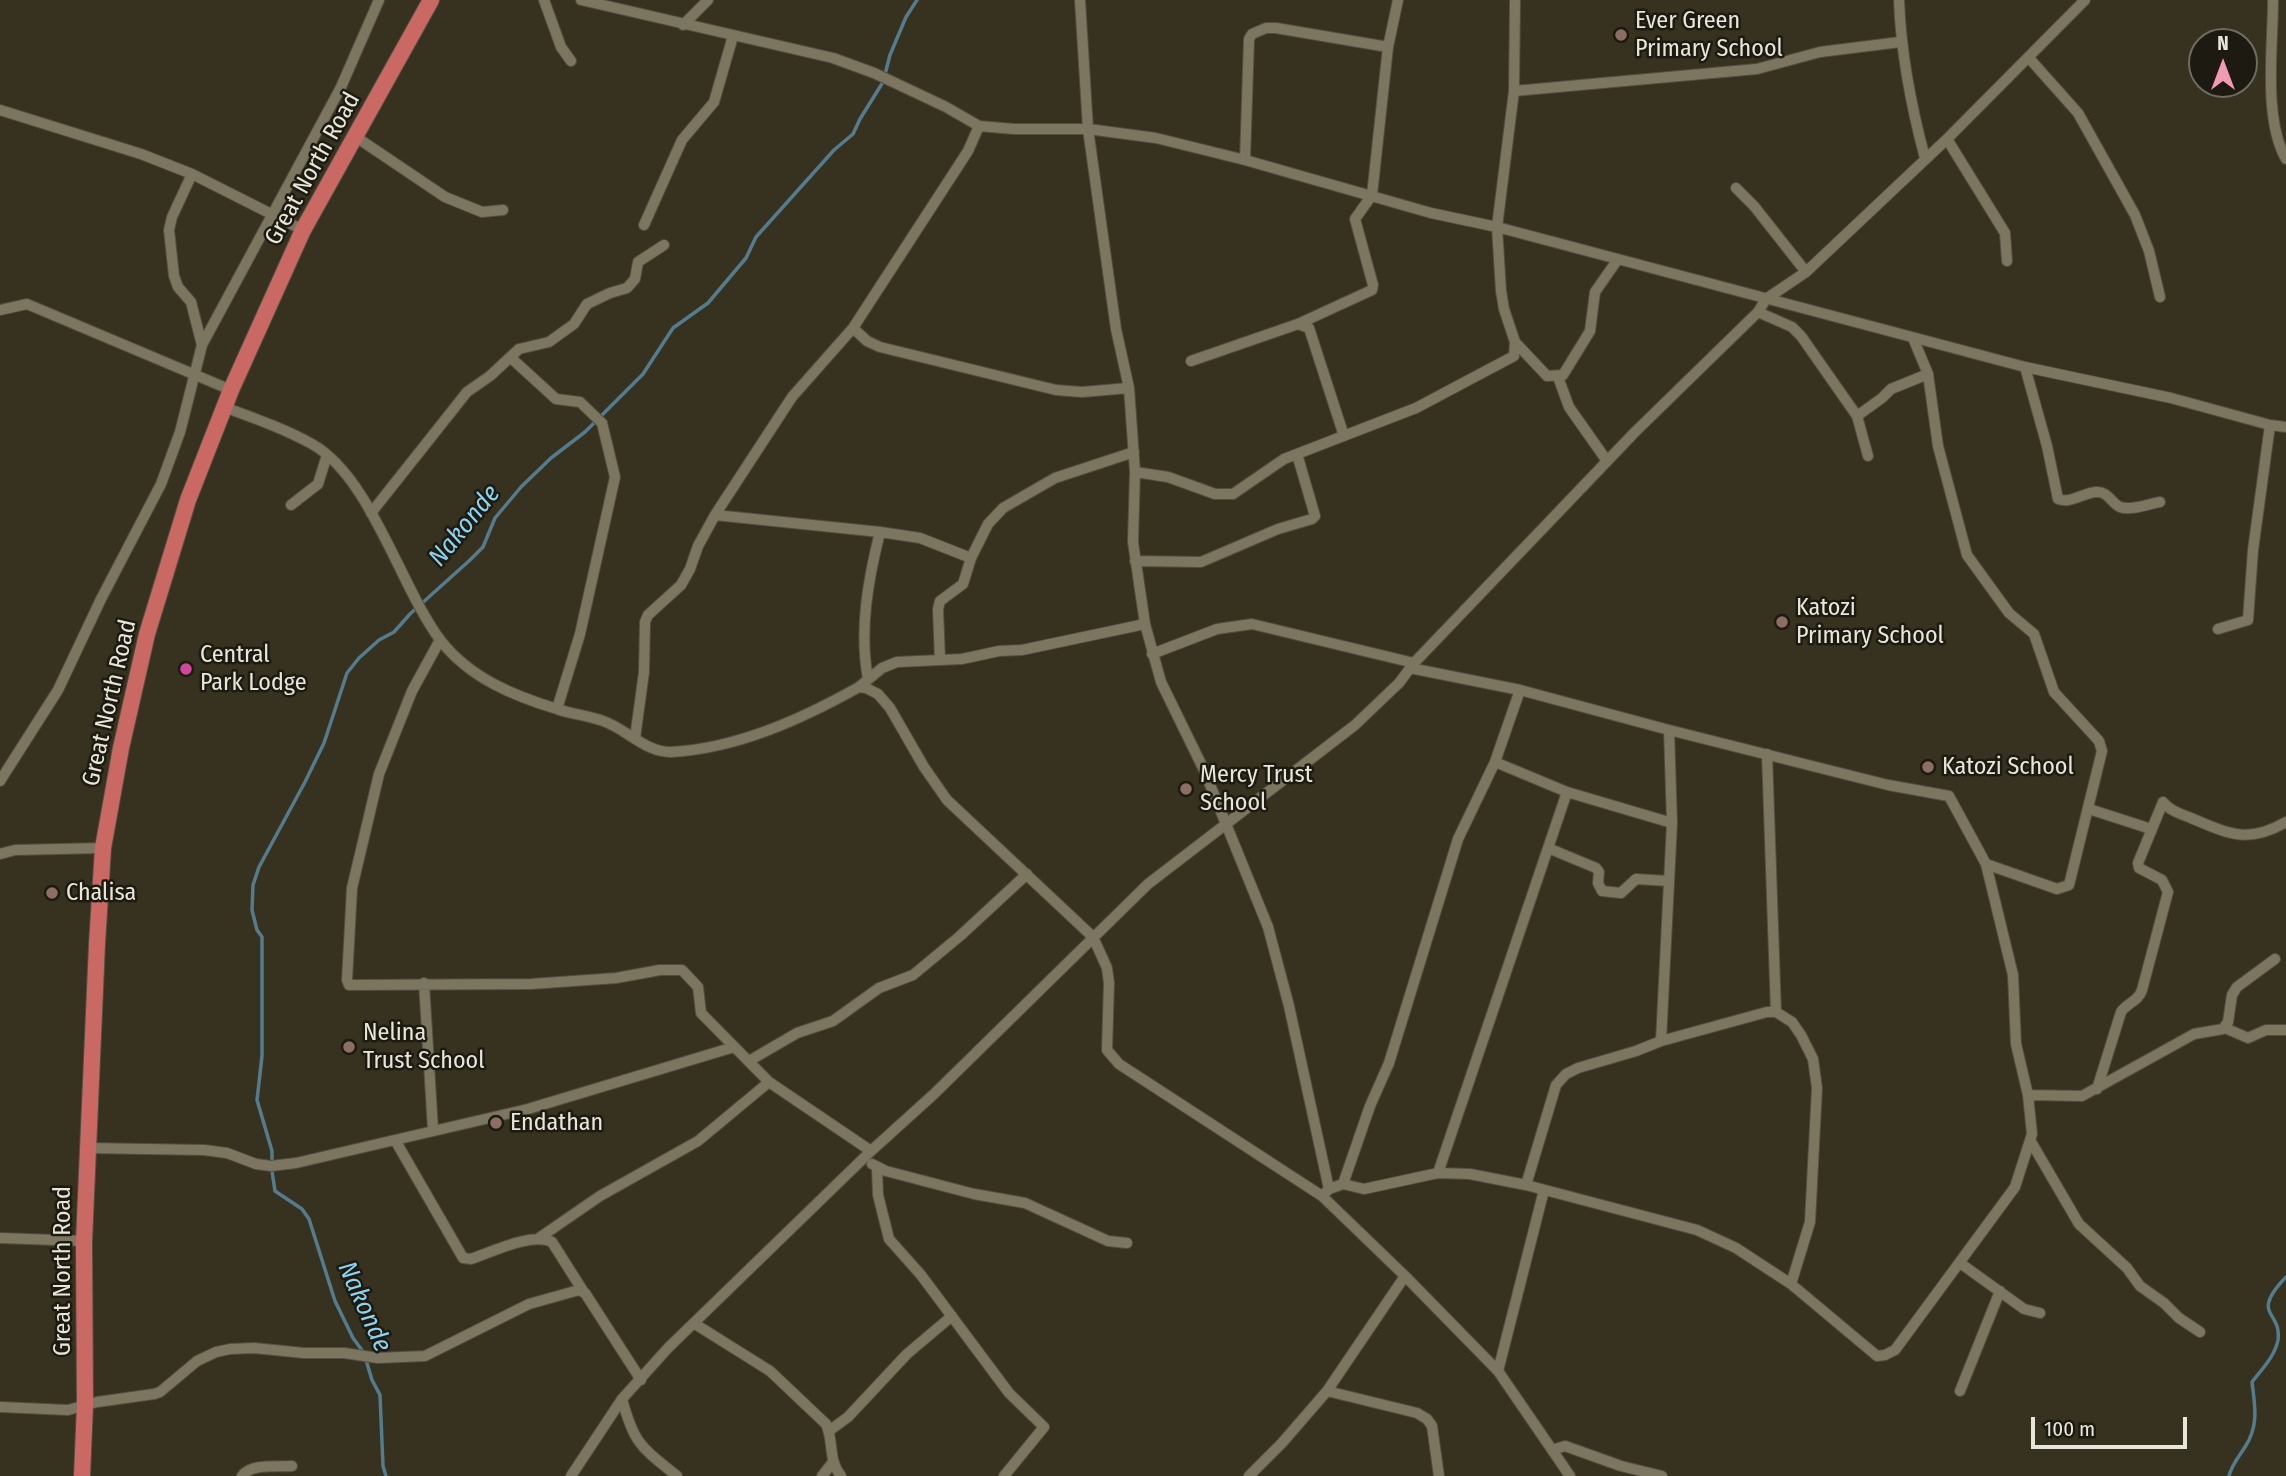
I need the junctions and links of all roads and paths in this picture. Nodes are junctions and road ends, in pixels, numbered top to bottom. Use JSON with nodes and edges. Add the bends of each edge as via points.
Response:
{"nodes":[{"id":1,"x":379,"y":0,"type":"edge"},
{"id":2,"x":431,"y":0,"type":"edge"},
{"id":3,"x":544,"y":0,"type":"edge"},
{"id":4,"x":581,"y":0,"type":"edge"},
{"id":5,"x":708,"y":0,"type":"edge"},
{"id":6,"x":1080,"y":0,"type":"edge"},
{"id":7,"x":1398,"y":0,"type":"edge"},
{"id":8,"x":1515,"y":0,"type":"edge"},
{"id":9,"x":1899,"y":0,"type":"edge"},
{"id":10,"x":2085,"y":0,"type":"edge"},
{"id":11,"x":2274,"y":0,"type":"edge"},
{"id":12,"x":2286,"y":5,"type":"edge"},
{"id":13,"x":683,"y":25,"type":"junction"},
{"id":14,"x":733,"y":36,"type":"junction"},
{"id":15,"x":1900,"y":42,"type":"junction"},
{"id":16,"x":1388,"y":47,"type":"junction"},
{"id":17,"x":2029,"y":58,"type":"junction"},
{"id":18,"x":571,"y":61,"type":"dead end"},
{"id":19,"x":1514,"y":91,"type":"junction"},
{"id":20,"x":0,"y":110,"type":"edge"},
{"id":21,"x":979,"y":126,"type":"junction"},
{"id":22,"x":1088,"y":129,"type":"junction"},
{"id":23,"x":356,"y":137,"type":"junction"},
{"id":24,"x":1947,"y":139,"type":"junction"},
{"id":25,"x":1925,"y":158,"type":"junction"},
{"id":26,"x":2286,"y":159,"type":"edge"},
{"id":27,"x":1245,"y":160,"type":"junction"},
{"id":28,"x":192,"y":174,"type":"junction"},
{"id":29,"x":1736,"y":188,"type":"dead end"},
{"id":30,"x":1372,"y":195,"type":"junction"},
{"id":31,"x":503,"y":210,"type":"dead end"},
{"id":32,"x":272,"y":215,"type":"junction"},
{"id":33,"x":644,"y":225,"type":"dead end"},
{"id":34,"x":1497,"y":227,"type":"junction"},
{"id":35,"x":303,"y":230,"type":"junction"},
{"id":36,"x":664,"y":245,"type":"dead end"},
{"id":37,"x":1618,"y":259,"type":"junction"},
{"id":38,"x":2007,"y":261,"type":"dead end"},
{"id":39,"x":1806,"y":272,"type":"junction"},
{"id":40,"x":2160,"y":297,"type":"dead end"},
{"id":41,"x":1766,"y":299,"type":"junction"},
{"id":42,"x":0,"y":310,"type":"edge"},
{"id":43,"x":1758,"y":312,"type":"junction"},
{"id":44,"x":1298,"y":324,"type":"junction"},
{"id":45,"x":853,"y":328,"type":"junction"},
{"id":46,"x":1913,"y":338,"type":"junction"},
{"id":47,"x":1515,"y":342,"type":"junction"},
{"id":48,"x":202,"y":345,"type":"junction"},
{"id":49,"x":510,"y":357,"type":"junction"},
{"id":50,"x":1191,"y":361,"type":"dead end"},
{"id":51,"x":2025,"y":367,"type":"junction"},
{"id":52,"x":194,"y":373,"type":"junction"},
{"id":53,"x":1928,"y":374,"type":"junction"},
{"id":54,"x":1558,"y":377,"type":"junction"},
{"id":55,"x":1129,"y":388,"type":"junction"},
{"id":56,"x":231,"y":390,"type":"junction"},
{"id":57,"x":225,"y":407,"type":"junction"},
{"id":58,"x":1857,"y":416,"type":"junction"},
{"id":59,"x":2270,"y":425,"type":"junction"},
{"id":60,"x":2286,"y":427,"type":"edge"},
{"id":61,"x":1344,"y":436,"type":"junction"},
{"id":62,"x":1134,"y":452,"type":"junction"},
{"id":63,"x":1297,"y":454,"type":"junction"},
{"id":64,"x":327,"y":455,"type":"junction"},
{"id":65,"x":1868,"y":456,"type":"dead end"},
{"id":66,"x":1606,"y":461,"type":"junction"},
{"id":67,"x":1135,"y":472,"type":"junction"},
{"id":68,"x":2160,"y":502,"type":"dead end"},
{"id":69,"x":291,"y":505,"type":"dead end"},
{"id":70,"x":370,"y":513,"type":"junction"},
{"id":71,"x":715,"y":515,"type":"junction"},
{"id":72,"x":880,"y":532,"type":"junction"},
{"id":73,"x":971,"y":558,"type":"junction"},
{"id":74,"x":1135,"y":561,"type":"junction"},
{"id":75,"x":1144,"y":624,"type":"junction"},
{"id":76,"x":2218,"y":629,"type":"dead end"},
{"id":77,"x":440,"y":640,"type":"junction"},
{"id":78,"x":1152,"y":654,"type":"junction"},
{"id":79,"x":940,"y":660,"type":"junction"},
{"id":80,"x":1412,"y":665,"type":"junction"},
{"id":81,"x":868,"y":679,"type":"junction"},
{"id":82,"x":859,"y":687,"type":"junction"},
{"id":83,"x":1520,"y":690,"type":"junction"},
{"id":84,"x":557,"y":709,"type":"junction"},
{"id":85,"x":1669,"y":730,"type":"junction"},
{"id":86,"x":635,"y":738,"type":"junction"},
{"id":87,"x":1767,"y":754,"type":"junction"},
{"id":88,"x":1494,"y":762,"type":"junction"},
{"id":89,"x":0,"y":781,"type":"edge"},
{"id":90,"x":1567,"y":792,"type":"junction"},
{"id":91,"x":2089,"y":809,"type":"junction"},
{"id":92,"x":2286,"y":822,"type":"edge"},
{"id":93,"x":1672,"y":823,"type":"junction"},
{"id":94,"x":1226,"y":825,"type":"junction"},
{"id":95,"x":2151,"y":829,"type":"junction"},
{"id":96,"x":103,"y":848,"type":"junction"},
{"id":97,"x":1548,"y":848,"type":"junction"},
{"id":98,"x":0,"y":854,"type":"edge"},
{"id":99,"x":1986,"y":864,"type":"junction"},
{"id":100,"x":1027,"y":874,"type":"junction"},
{"id":101,"x":1669,"y":881,"type":"junction"},
{"id":102,"x":1094,"y":937,"type":"junction"},
{"id":103,"x":2275,"y":959,"type":"dead end"},
{"id":104,"x":424,"y":983,"type":"junction"},
{"id":105,"x":1776,"y":1012,"type":"junction"},
{"id":106,"x":2224,"y":1028,"type":"junction"},
{"id":107,"x":2286,"y":1030,"type":"edge"},
{"id":108,"x":1661,"y":1041,"type":"junction"},
{"id":109,"x":734,"y":1046,"type":"junction"},
{"id":110,"x":749,"y":1061,"type":"junction"},
{"id":111,"x":769,"y":1082,"type":"junction"},
{"id":112,"x":2097,"y":1088,"type":"junction"},
{"id":113,"x":2028,"y":1095,"type":"junction"},
{"id":114,"x":433,"y":1130,"type":"junction"},
{"id":115,"x":395,"y":1140,"type":"junction"},
{"id":116,"x":2030,"y":1140,"type":"junction"},
{"id":117,"x":88,"y":1148,"type":"junction"},
{"id":118,"x":868,"y":1155,"type":"junction"},
{"id":119,"x":877,"y":1168,"type":"junction"},
{"id":120,"x":1438,"y":1173,"type":"junction"},
{"id":121,"x":1343,"y":1184,"type":"junction"},
{"id":122,"x":1526,"y":1185,"type":"junction"},
{"id":123,"x":1544,"y":1190,"type":"junction"},
{"id":124,"x":1325,"y":1193,"type":"junction"},
{"id":125,"x":0,"y":1238,"type":"edge"},
{"id":126,"x":539,"y":1238,"type":"junction"},
{"id":127,"x":84,"y":1241,"type":"junction"},
{"id":128,"x":1127,"y":1242,"type":"dead end"},
{"id":129,"x":1960,"y":1263,"type":"junction"},
{"id":130,"x":1405,"y":1276,"type":"junction"},
{"id":131,"x":1791,"y":1284,"type":"junction"},
{"id":132,"x":583,"y":1291,"type":"junction"},
{"id":133,"x":2000,"y":1291,"type":"junction"},
{"id":134,"x":2040,"y":1313,"type":"dead end"},
{"id":135,"x":952,"y":1316,"type":"junction"},
{"id":136,"x":695,"y":1324,"type":"junction"},
{"id":137,"x":2200,"y":1332,"type":"dead end"},
{"id":138,"x":1498,"y":1371,"type":"junction"},
{"id":139,"x":640,"y":1380,"type":"junction"},
{"id":140,"x":1326,"y":1391,"type":"junction"},
{"id":141,"x":1960,"y":1391,"type":"dead end"},
{"id":142,"x":622,"y":1399,"type":"junction"},
{"id":143,"x":85,"y":1405,"type":"junction"},
{"id":144,"x":0,"y":1408,"type":"edge"},
{"id":145,"x":829,"y":1431,"type":"junction"},
{"id":146,"x":1552,"y":1450,"type":"junction"},
{"id":147,"x":832,"y":1462,"type":"junction"},
{"id":148,"x":292,"y":1466,"type":"dead end"},
{"id":149,"x":82,"y":1476,"type":"edge"},
{"id":150,"x":242,"y":1476,"type":"edge"},
{"id":151,"x":570,"y":1476,"type":"edge"},
{"id":152,"x":677,"y":1476,"type":"edge"},
{"id":153,"x":822,"y":1476,"type":"edge"},
{"id":154,"x":841,"y":1476,"type":"edge"},
{"id":155,"x":1004,"y":1476,"type":"edge"},
{"id":156,"x":1249,"y":1476,"type":"edge"},
{"id":157,"x":1439,"y":1476,"type":"edge"},
{"id":158,"x":1570,"y":1476,"type":"edge"},
{"id":159,"x":1662,"y":1476,"type":"edge"}],
"edges":[{"from":1,"to":32,"type":"street","via":[[341,87]]},
{"from":2,"to":23,"type":"highway","name":"Great North Road"},
{"from":3,"to":18,"type":"street"},
{"from":4,"to":13,"type":"street"},
{"from":5,"to":13,"type":"street"},
{"from":6,"to":22,"type":"street"},
{"from":7,"to":16,"type":"street"},
{"from":8,"to":19,"type":"street"},
{"from":9,"to":15,"type":"street"},
{"from":10,"to":17,"type":"street"},
{"from":11,"to":12,"type":"street"},
{"from":11,"to":26,"type":"street","via":[[2272,112],[2278,145]]},
{"from":13,"to":14,"type":"street"},
{"from":14,"to":21,"type":"street","via":[[833,58],[874,73]]},
{"from":14,"to":33,"type":"street","via":[[714,102],[682,140]]},
{"from":15,"to":19,"type":"street","via":[[1819,52],[1757,69]]},
{"from":15,"to":25,"type":"street"},
{"from":16,"to":27,"type":"street","via":[[1276,28],[1252,34]]},
{"from":16,"to":30,"type":"street"},
{"from":17,"to":24,"type":"street"},
{"from":17,"to":40,"type":"street","via":[[2078,113],[2136,215]]},
{"from":19,"to":34,"type":"street"},
{"from":20,"to":28,"type":"street"},
{"from":21,"to":22,"type":"street"},
{"from":21,"to":45,"type":"street","via":[[968,151]]},
{"from":22,"to":27,"type":"street","via":[[1156,138]]},
{"from":22,"to":55,"type":"street","via":[[1116,329]]},
{"from":23,"to":31,"type":"street","via":[[445,197],[482,212]]},
{"from":23,"to":35,"type":"highway","name":"Great North Road"},
{"from":24,"to":25,"type":"street"},
{"from":24,"to":38,"type":"street","via":[[2005,233]]},
{"from":25,"to":39,"type":"street"},
{"from":27,"to":30,"type":"street"},
{"from":28,"to":32,"type":"street"},
{"from":28,"to":48,"type":"street","via":[[169,230],[174,276],[191,302]]},
{"from":29,"to":39,"type":"street"},
{"from":30,"to":34,"type":"street"},
{"from":30,"to":44,"type":"street","via":[[1355,223],[1372,290]]},
{"from":32,"to":35,"type":"street"},
{"from":32,"to":48,"type":"street"},
{"from":34,"to":37,"type":"street"},
{"from":34,"to":47,"type":"street","via":[[1501,290]]},
{"from":35,"to":56,"type":"highway","name":"Great North Road"},
{"from":36,"to":49,"type":"street","via":[[638,262],[635,279],[627,288],[587,304],[575,324],[549,342],[523,347]]},
{"from":37,"to":41,"type":"street"},
{"from":37,"to":54,"type":"street","via":[[1594,296],[1593,321],[1584,342]]},
{"from":39,"to":41,"type":"street"},
{"from":41,"to":43,"type":"street"},
{"from":41,"to":46,"type":"street"},
{"from":42,"to":52,"type":"street","via":[[26,304]]},
{"from":43,"to":58,"type":"street","via":[[1801,336]]},
{"from":43,"to":66,"type":"street"},
{"from":44,"to":50,"type":"street"},
{"from":44,"to":61,"type":"street","via":[[1309,328]]},
{"from":45,"to":55,"type":"street","via":[[880,347],[1056,390]]},
{"from":45,"to":71,"type":"street","via":[[792,397]]},
{"from":46,"to":51,"type":"street"},
{"from":46,"to":53,"type":"street"},
{"from":47,"to":54,"type":"street","via":[[1547,376]]},
{"from":47,"to":61,"type":"street","via":[[1514,356],[1416,408]]},
{"from":48,"to":52,"type":"street"},
{"from":49,"to":70,"type":"street","via":[[467,392]]},
{"from":49,"to":84,"type":"street","via":[[556,400],[580,402],[602,423],[615,477],[580,634]]},
{"from":51,"to":59,"type":"street"},
{"from":51,"to":68,"type":"street","via":[[2058,499],[2098,492],[2129,508]]},
{"from":52,"to":56,"type":"street"},
{"from":52,"to":89,"type":"street","via":[[161,484],[58,690]]},
{"from":53,"to":58,"type":"street","via":[[1891,389]]},
{"from":53,"to":91,"type":"street","via":[[1938,446],[1969,559],[2009,613],[2034,634],[2054,692],[2101,746]]},
{"from":54,"to":66,"type":"street","via":[[1565,401]]},
{"from":55,"to":62,"type":"street"},
{"from":56,"to":57,"type":"highway","name":"Great North Road"},
{"from":57,"to":64,"type":"street","via":[[313,444]]},
{"from":57,"to":96,"type":"highway","name":"Great North Road","via":[[188,500],[147,634]]},
{"from":58,"to":65,"type":"street"},
{"from":59,"to":60,"type":"street"},
{"from":59,"to":76,"type":"street","via":[[2248,620]]},
{"from":61,"to":63,"type":"street"},
{"from":62,"to":67,"type":"street"},
{"from":62,"to":73,"type":"street","via":[[1055,478],[1003,508],[988,524]]},
{"from":63,"to":67,"type":"street","via":[[1233,494],[1215,494],[1168,477]]},
{"from":63,"to":74,"type":"street","via":[[1314,518],[1201,562]]},
{"from":64,"to":69,"type":"street","via":[[318,484]]},
{"from":64,"to":70,"type":"street","via":[[350,477]]},
{"from":66,"to":80,"type":"street"},
{"from":67,"to":74,"type":"street"},
{"from":70,"to":77,"type":"street"},
{"from":71,"to":72,"type":"street"},
{"from":71,"to":86,"type":"street","via":[[681,586],[646,618]]},
{"from":72,"to":73,"type":"street","via":[[920,538]]},
{"from":72,"to":81,"type":"street","via":[[869,576],[863,652]]},
{"from":73,"to":79,"type":"street","via":[[963,584],[938,605]]},
{"from":74,"to":75,"type":"street"},
{"from":75,"to":78,"type":"street"},
{"from":75,"to":79,"type":"street","via":[[1022,650]]},
{"from":77,"to":84,"type":"street","via":[[464,667],[501,688]]},
{"from":77,"to":104,"type":"street","via":[[412,691],[379,774],[352,888],[348,957],[347,983],[351,986]]},
{"from":78,"to":80,"type":"street","via":[[1217,629],[1252,624]]},
{"from":78,"to":94,"type":"street"},
{"from":79,"to":81,"type":"street","via":[[897,662]]},
{"from":80,"to":83,"type":"street"},
{"from":80,"to":94,"type":"street","via":[[1355,725]]},
{"from":81,"to":82,"type":"street"},
{"from":82,"to":86,"type":"street","via":[[788,723],[727,742],[667,752]]},
{"from":82,"to":100,"type":"street","via":[[878,694],[890,708],[947,800]]},
{"from":83,"to":85,"type":"street"},
{"from":83,"to":88,"type":"street"},
{"from":84,"to":86,"type":"street","via":[[608,723]]},
{"from":85,"to":87,"type":"street"},
{"from":85,"to":93,"type":"street"},
{"from":87,"to":99,"type":"street","via":[[1888,785],[1946,794]]},
{"from":87,"to":105,"type":"street"},
{"from":88,"to":90,"type":"street"},
{"from":88,"to":121,"type":"street","via":[[1458,839],[1389,1063]]},
{"from":90,"to":93,"type":"street"},
{"from":90,"to":97,"type":"street"},
{"from":91,"to":95,"type":"street"},
{"from":91,"to":99,"type":"street","via":[[2072,878],[2065,888],[2057,890]]},
{"from":92,"to":95,"type":"street","via":[[2253,836],[2230,835],[2171,810],[2163,802]]},
{"from":93,"to":101,"type":"street"},
{"from":94,"to":102,"type":"street","via":[[1148,884]]},
{"from":94,"to":124,"type":"street","via":[[1268,927],[1289,1006]]},
{"from":95,"to":112,"type":"street","via":[[2138,866],[2162,880],[2168,891],[2143,990],[2121,1012]]},
{"from":96,"to":98,"type":"street"},
{"from":96,"to":117,"type":"highway","name":"Great North Road"},
{"from":97,"to":101,"type":"street","via":[[1595,868],[1602,891],[1621,893],[1638,878]]},
{"from":97,"to":120,"type":"street"},
{"from":99,"to":113,"type":"street","via":[[2013,975],[2016,1044]]},
{"from":100,"to":102,"type":"street"},
{"from":100,"to":110,"type":"street","via":[[913,975],[879,988],[833,1021],[797,1032]]},
{"from":101,"to":108,"type":"street"},
{"from":102,"to":118,"type":"street"},
{"from":102,"to":124,"type":"street","via":[[1107,968],[1110,1055]]},
{"from":103,"to":106,"type":"street","via":[[2234,991]]},
{"from":104,"to":109,"type":"street","via":[[531,984],[682,970],[698,987],[701,1013]]},
{"from":104,"to":114,"type":"street"},
{"from":105,"to":108,"type":"street"},
{"from":105,"to":131,"type":"street","via":[[1801,1035],[1812,1059],[1817,1088],[1810,1222]]},
{"from":106,"to":107,"type":"street","via":[[2248,1038],[2266,1030]]},
{"from":106,"to":112,"type":"street","via":[[2194,1034]]},
{"from":108,"to":122,"type":"street","via":[[1578,1068],[1559,1080]]},
{"from":109,"to":110,"type":"street"},
{"from":109,"to":114,"type":"street","via":[[528,1109]]},
{"from":110,"to":111,"type":"street"},
{"from":111,"to":118,"type":"street"},
{"from":111,"to":126,"type":"street","via":[[698,1141],[600,1196]]},
{"from":112,"to":113,"type":"street","via":[[2082,1097]]},
{"from":113,"to":116,"type":"street"},
{"from":114,"to":115,"type":"street"},
{"from":115,"to":117,"type":"street","via":[[271,1166],[218,1152]]},
{"from":115,"to":126,"type":"street","via":[[463,1258]]},
{"from":116,"to":129,"type":"street","via":[[2015,1187]]},
{"from":116,"to":137,"type":"street","via":[[2079,1224],[2140,1286]]},
{"from":117,"to":127,"type":"highway","name":"Great North Road"},
{"from":118,"to":119,"type":"street"},
{"from":118,"to":136,"type":"street"},
{"from":119,"to":128,"type":"street","via":[[1025,1203],[1108,1241]]},
{"from":119,"to":135,"type":"street","via":[[878,1195],[889,1239]]},
{"from":120,"to":121,"type":"street","via":[[1364,1189]]},
{"from":120,"to":122,"type":"street"},
{"from":121,"to":124,"type":"street"},
{"from":122,"to":123,"type":"street"},
{"from":123,"to":131,"type":"street","via":[[1697,1230],[1736,1248]]},
{"from":123,"to":138,"type":"street"},
{"from":124,"to":130,"type":"street"},
{"from":125,"to":127,"type":"street"},
{"from":126,"to":132,"type":"street","via":[[552,1242]]},
{"from":127,"to":143,"type":"highway","name":"Great North Road"},
{"from":129,"to":131,"type":"street","via":[[1895,1350],[1877,1356]]},
{"from":129,"to":133,"type":"street"},
{"from":130,"to":138,"type":"street"},
{"from":130,"to":140,"type":"street"},
{"from":132,"to":139,"type":"street"},
{"from":132,"to":143,"type":"street","via":[[529,1304],[425,1356],[378,1358],[230,1349],[197,1361],[160,1392]]},
{"from":133,"to":134,"type":"street","via":[[2024,1309]]},
{"from":133,"to":141,"type":"street"},
{"from":135,"to":145,"type":"street"},
{"from":135,"to":155,"type":"street","via":[[1009,1393],[1044,1427]]},
{"from":136,"to":139,"type":"street"},
{"from":136,"to":145,"type":"street","via":[[770,1371]]},
{"from":138,"to":146,"type":"street"},
{"from":139,"to":142,"type":"street"},
{"from":140,"to":156,"type":"street"},
{"from":140,"to":157,"type":"street","via":[[1427,1419]]},
{"from":142,"to":151,"type":"street"},
{"from":142,"to":152,"type":"street","via":[[633,1435]]},
{"from":143,"to":144,"type":"street","via":[[68,1410]]},
{"from":143,"to":149,"type":"highway","name":"Great North Road"},
{"from":145,"to":147,"type":"street"},
{"from":146,"to":158,"type":"street"},
{"from":146,"to":159,"type":"street","via":[[1565,1446]]},
{"from":147,"to":153,"type":"street"},
{"from":147,"to":154,"type":"street"},
{"from":148,"to":150,"type":"street","via":[[253,1468]]}]}
